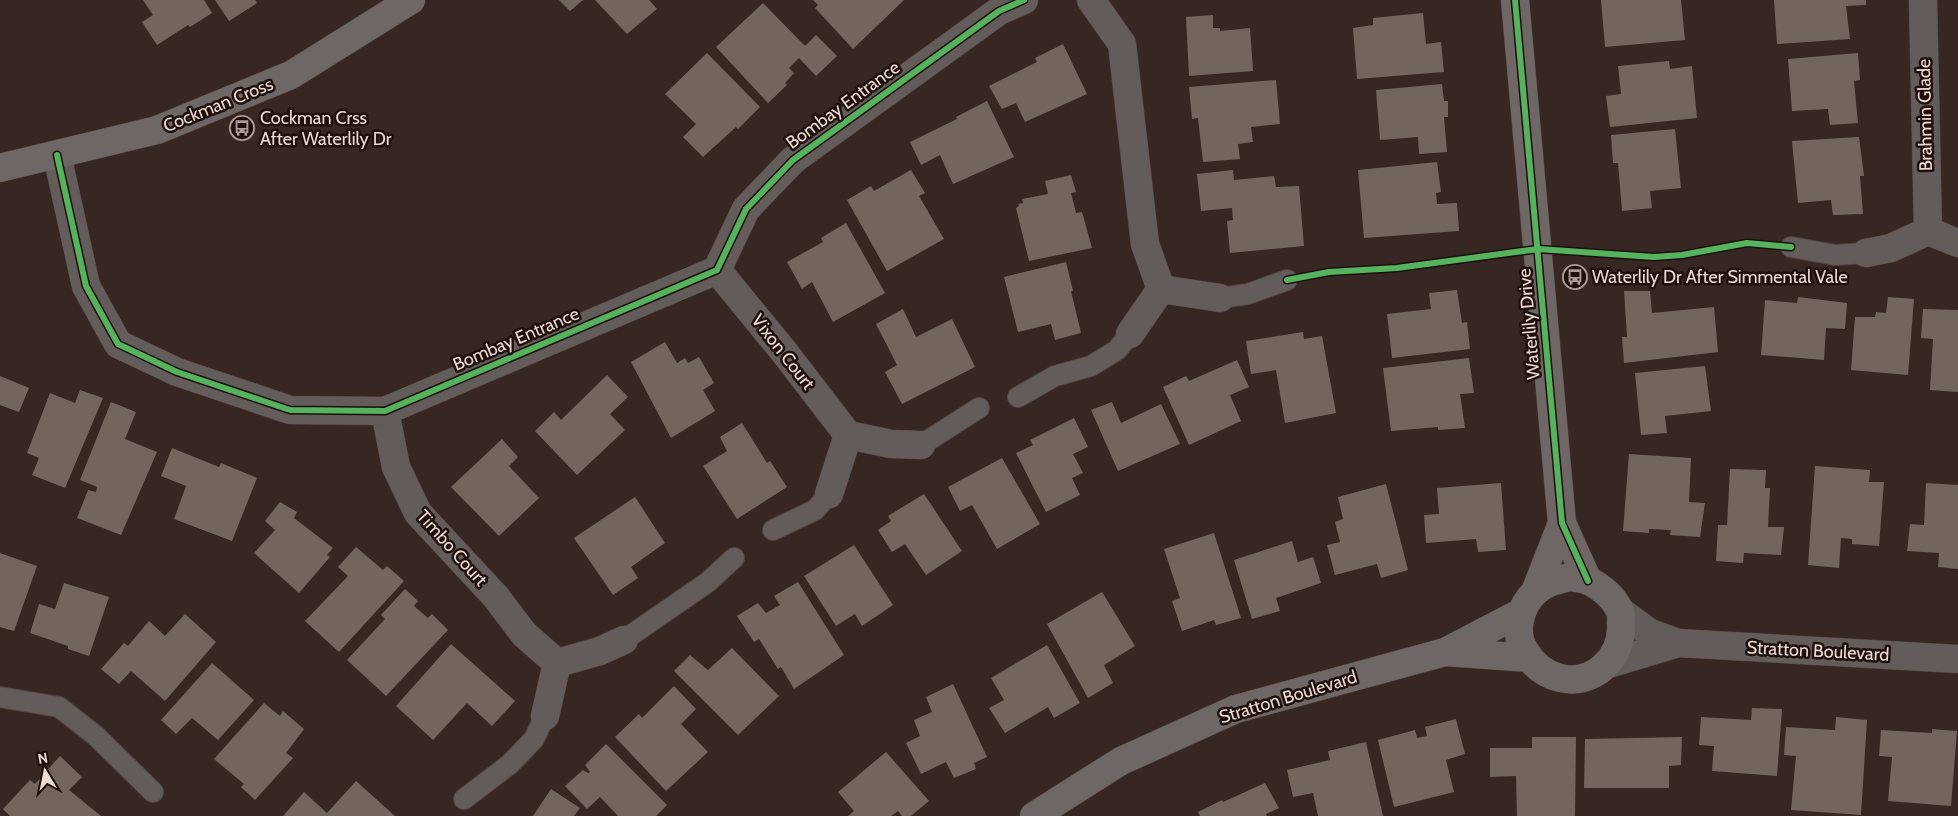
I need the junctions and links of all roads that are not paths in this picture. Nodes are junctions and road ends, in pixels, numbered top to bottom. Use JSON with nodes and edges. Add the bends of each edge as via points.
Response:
{"nodes":[{"id":1,"x":411,"y":0,"type":"edge"},
{"id":2,"x":1024,"y":0,"type":"edge"},
{"id":3,"x":1091,"y":0,"type":"edge"},
{"id":4,"x":1515,"y":0,"type":"edge"},
{"id":5,"x":1923,"y":0,"type":"edge"},
{"id":6,"x":58,"y":155,"type":"junction"},
{"id":7,"x":2,"y":166,"type":"edge"},
{"id":8,"x":1928,"y":231,"type":"junction"},
{"id":9,"x":1958,"y":243,"type":"edge"},
{"id":10,"x":1791,"y":247,"type":"dead end"},
{"id":11,"x":1866,"y":253,"type":"joint"},
{"id":12,"x":717,"y":270,"type":"junction"},
{"id":13,"x":1288,"y":280,"type":"dead end"},
{"id":14,"x":1161,"y":289,"type":"junction"},
{"id":15,"x":1220,"y":298,"type":"joint"},
{"id":16,"x":1130,"y":334,"type":"joint"},
{"id":17,"x":1018,"y":397,"type":"dead end"},
{"id":18,"x":979,"y":408,"type":"dead end"},
{"id":19,"x":385,"y":411,"type":"junction"},
{"id":20,"x":848,"y":435,"type":"junction"},
{"id":21,"x":921,"y":445,"type":"joint"},
{"id":22,"x":829,"y":494,"type":"joint"},
{"id":23,"x":1562,"y":523,"type":"junction"},
{"id":24,"x":773,"y":530,"type":"dead end"},
{"id":25,"x":734,"y":558,"type":"dead end"},
{"id":26,"x":1588,"y":581,"type":"junction"},
{"id":27,"x":1528,"y":602,"type":"junction"},
{"id":28,"x":1620,"y":611,"type":"junction"},
{"id":29,"x":624,"y":640,"type":"joint"},
{"id":30,"x":1678,"y":643,"type":"junction"},
{"id":31,"x":1445,"y":652,"type":"junction"},
{"id":32,"x":1529,"y":658,"type":"junction"},
{"id":33,"x":1958,"y":659,"type":"edge"},
{"id":34,"x":557,"y":663,"type":"junction"},
{"id":35,"x":1608,"y":664,"type":"junction"},
{"id":36,"x":0,"y":697,"type":"edge"},
{"id":37,"x":545,"y":716,"type":"joint"},
{"id":38,"x":153,"y":792,"type":"dead end"},
{"id":39,"x":464,"y":799,"type":"dead end"},
{"id":40,"x":1034,"y":816,"type":"edge"}],
"edges":[{"from":1,"to":6,"type":"street","name":"Cockman Cross","via":[[292,75],[157,130]]},
{"from":2,"to":12,"type":"street","name":"Bombay Entrance","via":[[999,11],[793,160],[746,209]]},
{"from":3,"to":14,"type":"street","via":[[1122,44],[1145,244]]},
{"from":4,"to":23,"type":"street","name":"Waterlily Drive"},
{"from":5,"to":8,"type":"street","name":"Brahmin Glade"},
{"from":6,"to":7,"type":"street","name":"Cockman Cross"},
{"from":6,"to":19,"type":"street","name":"Bombay Entrance","via":[[86,286],[118,344],[177,372],[290,410]]},
{"from":8,"to":9,"type":"street"},
{"from":8,"to":11,"type":"street","via":[[1891,248]]},
{"from":10,"to":11,"type":"lane","via":[[1835,255]]},
{"from":12,"to":19,"type":"street","name":"Bombay Entrance"},
{"from":12,"to":20,"type":"street","name":"Vixon Court"},
{"from":13,"to":15,"type":"lane","via":[[1248,294]]},
{"from":14,"to":15,"type":"street"},
{"from":14,"to":16,"type":"street"},
{"from":16,"to":17,"type":"lane","via":[[1117,350],[1091,366],[1055,376]]},
{"from":18,"to":21,"type":"lane"},
{"from":19,"to":34,"type":"street","name":"Timbo Court","via":[[396,466],[418,514],[496,597],[524,634]]},
{"from":20,"to":21,"type":"street","via":[[891,444]]},
{"from":20,"to":22,"type":"street"},
{"from":22,"to":24,"type":"lane","via":[[815,510]]},
{"from":23,"to":26,"type":"street","name":"Waterlily Drive"},
{"from":23,"to":27,"type":"street","name":"Waterlily Drive"},
{"from":25,"to":29,"type":"lane","via":[[708,582]]},
{"from":26,"to":27,"type":"street","via":[[1570,577],[1550,582]]},
{"from":26,"to":28,"type":"street","via":[[1610,595]]},
{"from":27,"to":31,"type":"street","name":"Stratton Boulevard"},
{"from":27,"to":32,"type":"street","via":[[1519,630],[1522,647]]},
{"from":28,"to":30,"type":"street","name":"Stratton Boulevard","via":[[1650,633]]},
{"from":28,"to":35,"type":"street","via":[[1622,633]]},
{"from":29,"to":34,"type":"street","via":[[600,651]]},
{"from":30,"to":33,"type":"street","name":"Stratton Boulevard"},
{"from":30,"to":35,"type":"street","name":"Stratton Boulevard"},
{"from":31,"to":32,"type":"street","name":"Stratton Boulevard"},
{"from":31,"to":40,"type":"street","name":"Stratton Boulevard","via":[[1236,709],[1121,761]]},
{"from":32,"to":35,"type":"street","via":[[1550,676],[1567,680],[1594,674]]},
{"from":34,"to":37,"type":"street"},
{"from":36,"to":38,"type":"lane","via":[[59,707],[96,736]]},
{"from":37,"to":39,"type":"lane","via":[[534,739],[510,764]]}]}
